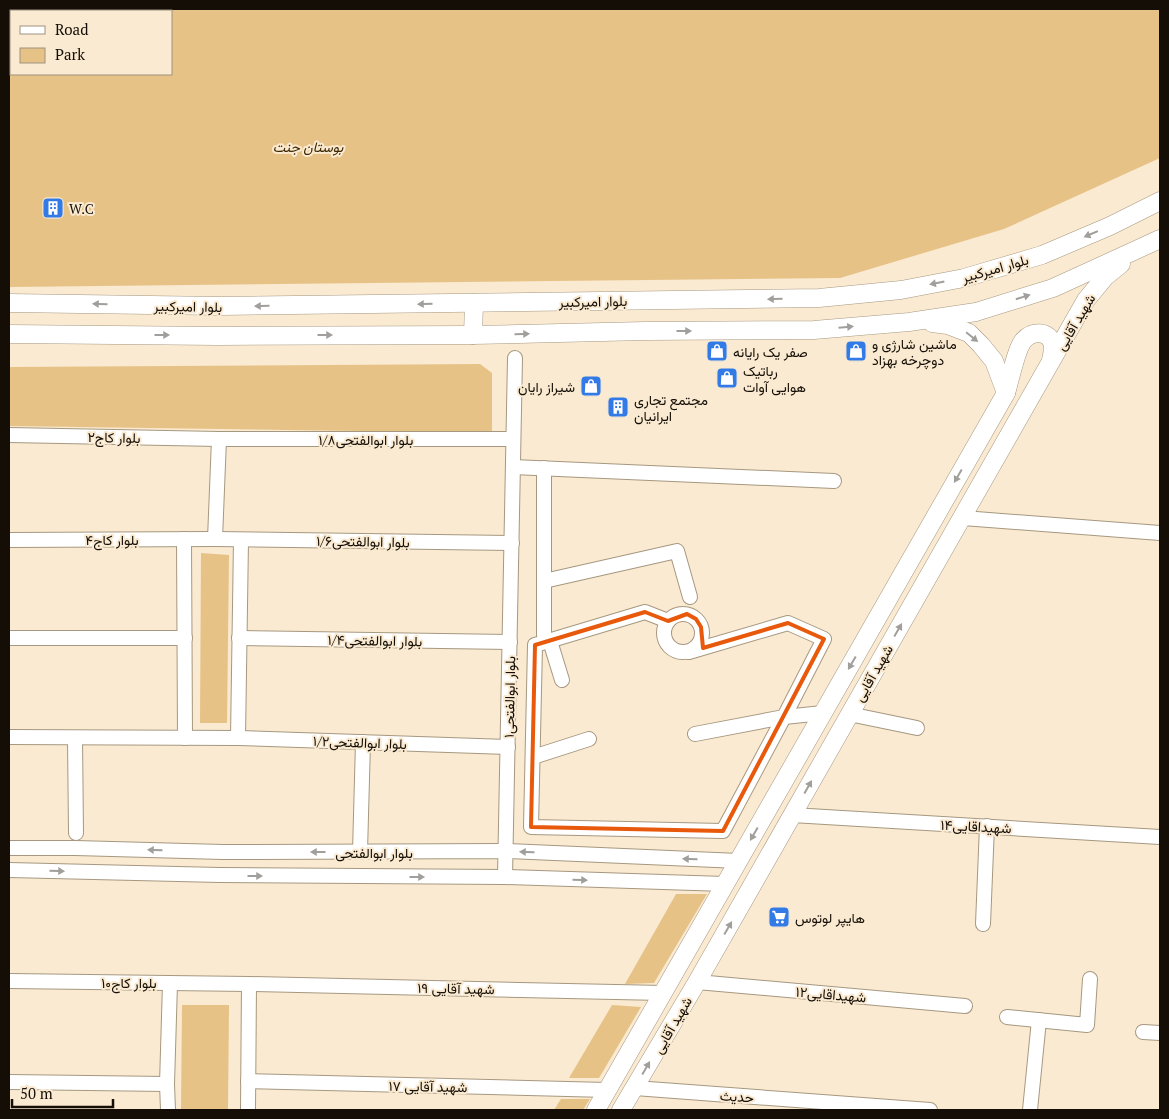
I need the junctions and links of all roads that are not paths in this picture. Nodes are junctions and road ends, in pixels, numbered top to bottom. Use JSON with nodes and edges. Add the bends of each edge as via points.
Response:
{"nodes":[{"id":1,"x":1160,"y":188,"type":"edge"},
{"id":2,"x":1160,"y":201,"type":"edge"},
{"id":3,"x":1135,"y":213,"type":"junction"},
{"id":4,"x":1160,"y":239,"type":"edge"},
{"id":5,"x":1139,"y":249,"type":"junction"},
{"id":6,"x":9,"y":303,"type":"edge"},
{"id":7,"x":474,"y":303,"type":"junction"},
{"id":8,"x":909,"y":322,"type":"junction"},
{"id":9,"x":9,"y":334,"type":"edge"},
{"id":10,"x":473,"y":335,"type":"junction"},
{"id":11,"x":515,"y":358,"type":"dead end"},
{"id":12,"x":1051,"y":362,"type":"junction"},
{"id":13,"x":1006,"y":393,"type":"junction"},
{"id":14,"x":9,"y":435,"type":"edge"},
{"id":15,"x":219,"y":439,"type":"junction"},
{"id":16,"x":513,"y":440,"type":"junction"},
{"id":17,"x":513,"y":467,"type":"junction"},
{"id":18,"x":544,"y":468,"type":"junction"},
{"id":19,"x":834,"y":482,"type":"dead end"},
{"id":20,"x":963,"y":518,"type":"junction"},
{"id":21,"x":1160,"y":533,"type":"edge"},
{"id":22,"x":184,"y":539,"type":"junction"},
{"id":23,"x":215,"y":539,"type":"junction"},
{"id":24,"x":9,"y":540,"type":"edge"},
{"id":25,"x":241,"y":540,"type":"junction"},
{"id":26,"x":512,"y":543,"type":"junction"},
{"id":27,"x":544,"y":581,"type":"junction"},
{"id":28,"x":690,"y":597,"type":"dead end"},
{"id":29,"x":668,"y":621,"type":"junction"},
{"id":30,"x":9,"y":638,"type":"edge"},
{"id":31,"x":184,"y":638,"type":"junction"},
{"id":32,"x":239,"y":638,"type":"junction"},
{"id":33,"x":547,"y":638,"type":"junction"},
{"id":34,"x":510,"y":642,"type":"junction"},
{"id":35,"x":689,"y":652,"type":"junction"},
{"id":36,"x":562,"y":680,"type":"dead end"},
{"id":37,"x":823,"y":713,"type":"junction"},
{"id":38,"x":849,"y":714,"type":"junction"},
{"id":39,"x":784,"y":717,"type":"junction"},
{"id":40,"x":917,"y":728,"type":"dead end"},
{"id":41,"x":694,"y":734,"type":"dead end"},
{"id":42,"x":9,"y":737,"type":"edge"},
{"id":43,"x":75,"y":738,"type":"junction"},
{"id":44,"x":185,"y":738,"type":"junction"},
{"id":45,"x":238,"y":738,"type":"junction"},
{"id":46,"x":588,"y":740,"type":"dead end"},
{"id":47,"x":363,"y":742,"type":"junction"},
{"id":48,"x":508,"y":747,"type":"junction"},
{"id":49,"x":533,"y":757,"type":"junction"},
{"id":50,"x":792,"y":815,"type":"junction"},
{"id":51,"x":987,"y":826,"type":"junction"},
{"id":52,"x":76,"y":833,"type":"dead end"},
{"id":53,"x":1160,"y":837,"type":"edge"},
{"id":54,"x":9,"y":848,"type":"edge"},
{"id":55,"x":506,"y":851,"type":"junction"},
{"id":56,"x":223,"y":852,"type":"junction"},
{"id":57,"x":360,"y":852,"type":"junction"},
{"id":58,"x":738,"y":861,"type":"junction"},
{"id":59,"x":9,"y":870,"type":"edge"},
{"id":60,"x":220,"y":875,"type":"junction"},
{"id":61,"x":505,"y":877,"type":"junction"},
{"id":62,"x":725,"y":884,"type":"junction"},
{"id":63,"x":983,"y":924,"type":"dead end"},
{"id":64,"x":1090,"y":979,"type":"dead end"},
{"id":65,"x":9,"y":981,"type":"edge"},
{"id":66,"x":697,"y":982,"type":"junction"},
{"id":67,"x":170,"y":983,"type":"junction"},
{"id":68,"x":249,"y":984,"type":"junction"},
{"id":69,"x":663,"y":993,"type":"junction"},
{"id":70,"x":965,"y":1006,"type":"dead end"},
{"id":71,"x":1007,"y":1017,"type":"dead end"},
{"id":72,"x":1039,"y":1020,"type":"junction"},
{"id":73,"x":1143,"y":1032,"type":"dead end"},
{"id":74,"x":1160,"y":1033,"type":"edge"},
{"id":75,"x":248,"y":1081,"type":"junction"},
{"id":76,"x":9,"y":1082,"type":"edge"},
{"id":77,"x":167,"y":1084,"type":"junction"},
{"id":78,"x":635,"y":1088,"type":"junction"},
{"id":79,"x":607,"y":1090,"type":"junction"},
{"id":80,"x":168,"y":1110,"type":"edge"},
{"id":81,"x":248,"y":1110,"type":"edge"},
{"id":82,"x":596,"y":1110,"type":"edge"},
{"id":83,"x":621,"y":1110,"type":"edge"},
{"id":84,"x":930,"y":1110,"type":"edge"},
{"id":85,"x":1030,"y":1110,"type":"edge"}],
"edges":[{"from":1,"to":3,"type":"main road"},
{"from":2,"to":3,"type":"main road","name":"بلوار امیرکبیر"},
{"from":3,"to":7,"type":"main road","name":"بلوار امیرکبیر","one_way":true,"via":[[1042,255],[964,278],[901,290],[819,298]]},
{"from":4,"to":5,"type":"main road"},
{"from":8,"to":5,"type":"main road","one_way":true,"via":[[976,312],[1053,288]]},
{"from":5,"to":12,"type":"main road","name":"شهید آقایی","via":[[1105,277],[1086,300]]},
{"from":7,"to":6,"type":"main road","name":"بلوار امیرکبیر","one_way":true,"via":[[221,306]]},
{"from":7,"to":10,"type":"main road"},
{"from":10,"to":8,"type":"main road","one_way":true,"via":[[814,330]]},
{"from":8,"to":13,"type":"main road","one_way":true,"via":[[948,324],[970,334],[994,361]]},
{"from":9,"to":10,"type":"main road","one_way":true},
{"from":11,"to":16,"type":"street","name":"بلوار ابوالفتحی۱"},
{"from":12,"to":13,"type":"main road","name":"شهید آقایی","via":[[1054,349],[1046,335],[1028,335],[1022,343]]},
{"from":12,"to":20,"type":"main road","name":"شهید آقایی"},
{"from":13,"to":37,"type":"main road","name":"شهید آقایی","one_way":true},
{"from":14,"to":15,"type":"street","name":"بلوار کاج۲"},
{"from":15,"to":16,"type":"street","name":"بلوار ابوالفتحی۱/۸"},
{"from":15,"to":23,"type":"street"},
{"from":16,"to":17,"type":"street","name":"بلوار ابوالفتحی۱"},
{"from":17,"to":18,"type":"street"},
{"from":17,"to":26,"type":"street","name":"بلوار ابوالفتحی۱"},
{"from":18,"to":19,"type":"street"},
{"from":18,"to":27,"type":"street"},
{"from":20,"to":21,"type":"street"},
{"from":38,"to":20,"type":"main road","name":"شهید آقایی","one_way":true},
{"from":22,"to":23,"type":"street","name":"بلوار کاج۴"},
{"from":22,"to":24,"type":"street","name":"بلوار کاج۴"},
{"from":22,"to":31,"type":"street"},
{"from":23,"to":25,"type":"street","name":"بلوار ابوالفتحی۱/۶"},
{"from":25,"to":26,"type":"street","name":"بلوار ابوالفتحی۱/۶"},
{"from":25,"to":32,"type":"street"},
{"from":26,"to":34,"type":"street","name":"بلوار ابوالفتحی۱"},
{"from":27,"to":28,"type":"street","via":[[677,550]]},
{"from":27,"to":33,"type":"street"},
{"from":29,"to":33,"type":"street","via":[[645,612]]},
{"from":29,"to":35,"type":"street","via":[[663,630],[664,640],[679,653]]},
{"from":29,"to":35,"type":"street","via":[[676,615],[686,614],[696,619],[702,637],[698,646]]},
{"from":30,"to":31,"type":"street"},
{"from":31,"to":44,"type":"street"},
{"from":32,"to":34,"type":"street","name":"بلوار ابوالفتحی۱/۴"},
{"from":32,"to":45,"type":"street"},
{"from":33,"to":36,"type":"street"},
{"from":33,"to":49,"type":"street","via":[[535,645]]},
{"from":34,"to":48,"type":"street","name":"بلوار ابوالفتحی۱"},
{"from":35,"to":39,"type":"street","via":[[788,623],[824,639]]},
{"from":37,"to":39,"type":"street"},
{"from":37,"to":58,"type":"main road","name":"شهید آقایی","one_way":true},
{"from":38,"to":40,"type":"street"},
{"from":50,"to":38,"type":"main road","name":"شهید آقایی","one_way":true},
{"from":39,"to":41,"type":"street"},
{"from":39,"to":49,"type":"street","via":[[723,831],[531,827]]},
{"from":42,"to":43,"type":"street","name":"بلوار ابوالفتحی۱/۲"},
{"from":43,"to":44,"type":"street","name":"بلوار ابوالفتحی۱/۲"},
{"from":43,"to":52,"type":"street"},
{"from":44,"to":45,"type":"street","name":"بلوار ابوالفتحی۱/۲"},
{"from":45,"to":47,"type":"street","name":"بلوار ابوالفتحی۱/۲"},
{"from":46,"to":49,"type":"street"},
{"from":47,"to":48,"type":"street","name":"بلوار ابوالفتحی۱/۲"},
{"from":47,"to":57,"type":"street"},
{"from":48,"to":55,"type":"street","name":"بلوار ابوالفتحی۱"},
{"from":50,"to":51,"type":"street","name":"شهیداقایی۱۴"},
{"from":66,"to":50,"type":"main road","name":"شهید آقایی","one_way":true},
{"from":51,"to":53,"type":"street","name":"شهیداقایی۱۴"},
{"from":51,"to":63,"type":"street"},
{"from":56,"to":54,"type":"street","name":"بلوار ابوالفتحی","one_way":true},
{"from":55,"to":57,"type":"street","name":"بلوار ابوالفتحی"},
{"from":58,"to":55,"type":"street","name":"بلوار ابوالفتحی","one_way":true},
{"from":55,"to":61,"type":"street","name":"بلوار ابوالفتحی۱"},
{"from":57,"to":56,"type":"street","name":"بلوار ابوالفتحی","one_way":true},
{"from":56,"to":60,"type":"street"},
{"from":58,"to":62,"type":"main road","name":"شهید آقایی"},
{"from":59,"to":60,"type":"street","name":"بلوار ابوالفتحی","one_way":true},
{"from":60,"to":61,"type":"street","name":"بلوار ابوالفتحی","one_way":true},
{"from":61,"to":62,"type":"street","name":"بلوار ابوالفتحی","one_way":true},
{"from":62,"to":69,"type":"main road","name":"شهید آقایی"},
{"from":64,"to":72,"type":"street","via":[[1086,1024]]},
{"from":65,"to":67,"type":"street","name":"بلوار کاج۱۰"},
{"from":66,"to":70,"type":"street","name":"شهیداقایی۱۲"},
{"from":78,"to":66,"type":"main road","name":"شهید آقایی","one_way":true},
{"from":67,"to":68,"type":"street","name":"بلوار کاج۱۰"},
{"from":67,"to":77,"type":"street"},
{"from":68,"to":69,"type":"street","name":"شهید آقایی ۱۹"},
{"from":68,"to":75,"type":"street"},
{"from":69,"to":79,"type":"main road","name":"شهید آقایی"},
{"from":71,"to":72,"type":"street"},
{"from":72,"to":85,"type":"street"},
{"from":73,"to":74,"type":"street"},
{"from":75,"to":79,"type":"street","name":"شهید آقایی ۱۷"},
{"from":75,"to":81,"type":"street"},
{"from":76,"to":77,"type":"street"},
{"from":77,"to":80,"type":"street"},
{"from":78,"to":83,"type":"main road","name":"شهید آقایی"},
{"from":78,"to":84,"type":"street","name":"حدیث"},
{"from":79,"to":82,"type":"main road","name":"شهید آقایی"}]}
